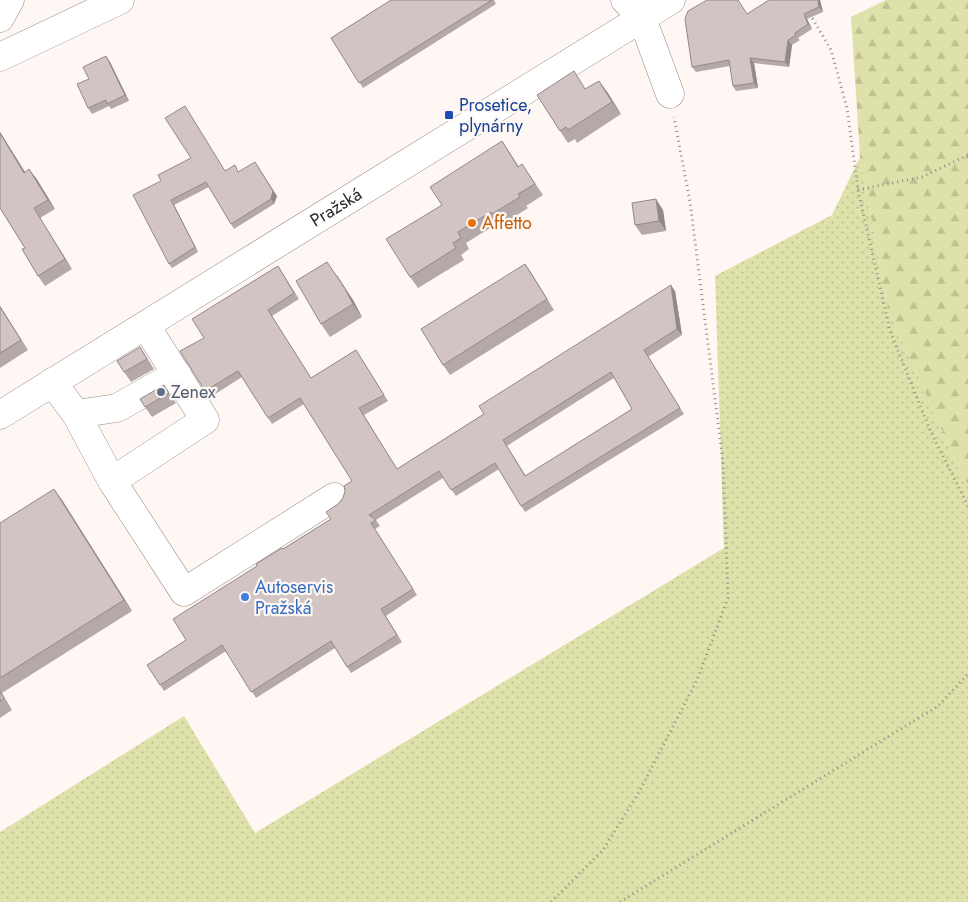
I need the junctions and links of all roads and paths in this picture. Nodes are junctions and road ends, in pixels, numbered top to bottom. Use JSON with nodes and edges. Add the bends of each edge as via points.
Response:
{"nodes":[{"id":1,"x":10,"y":0,"type":"edge"},
{"id":2,"x":120,"y":0,"type":"edge"},
{"id":3,"x":671,"y":0,"type":"edge"},
{"id":4,"x":634,"y":9,"type":"edge"},
{"id":5,"x":809,"y":12,"type":"edge"},
{"id":6,"x":0,"y":18,"type":"edge"},
{"id":7,"x":0,"y":57,"type":"edge"},
{"id":8,"x":670,"y":94,"type":"joint"},
{"id":9,"x":968,"y":155,"type":"edge"},
{"id":10,"x":858,"y":190,"type":"junction"},
{"id":11,"x":146,"y":326,"type":"junction"},
{"id":12,"x":177,"y":374,"type":"junction"},
{"id":13,"x":52,"y":382,"type":"junction"},
{"id":14,"x":76,"y":414,"type":"junction"},
{"id":15,"x":0,"y":415,"type":"edge"},
{"id":16,"x":112,"y":481,"type":"junction"},
{"id":17,"x":334,"y":497,"type":"dead end"},
{"id":18,"x":968,"y":506,"type":"edge"},
{"id":19,"x":968,"y":674,"type":"edge"},
{"id":20,"x":551,"y":902,"type":"edge"},
{"id":21,"x":620,"y":902,"type":"edge"}],
"edges":[{"from":1,"to":6,"type":"street"},
{"from":2,"to":7,"type":"street"},
{"from":3,"to":4,"type":"street","name":"Pražská"},
{"from":4,"to":8,"type":"street"},
{"from":4,"to":11,"type":"street","name":"Pražská"},
{"from":5,"to":10,"type":"path","via":[[831,50],[847,108]]},
{"from":8,"to":20,"type":"path","via":[[690,202],[723,462],[728,598],[697,680],[639,792],[603,850]]},
{"from":9,"to":10,"type":"path","via":[[922,178]]},
{"from":10,"to":18,"type":"path","via":[[890,331],[930,430]]},
{"from":11,"to":12,"type":"street"},
{"from":11,"to":13,"type":"street","name":"Pražská"},
{"from":12,"to":14,"type":"street","via":[[117,408]]},
{"from":12,"to":16,"type":"street","via":[[205,420]]},
{"from":13,"to":14,"type":"street"},
{"from":13,"to":15,"type":"street","name":"Pražská"},
{"from":14,"to":16,"type":"street"},
{"from":16,"to":17,"type":"street","via":[[184,592]]},
{"from":19,"to":21,"type":"path","via":[[938,706]]}]}
